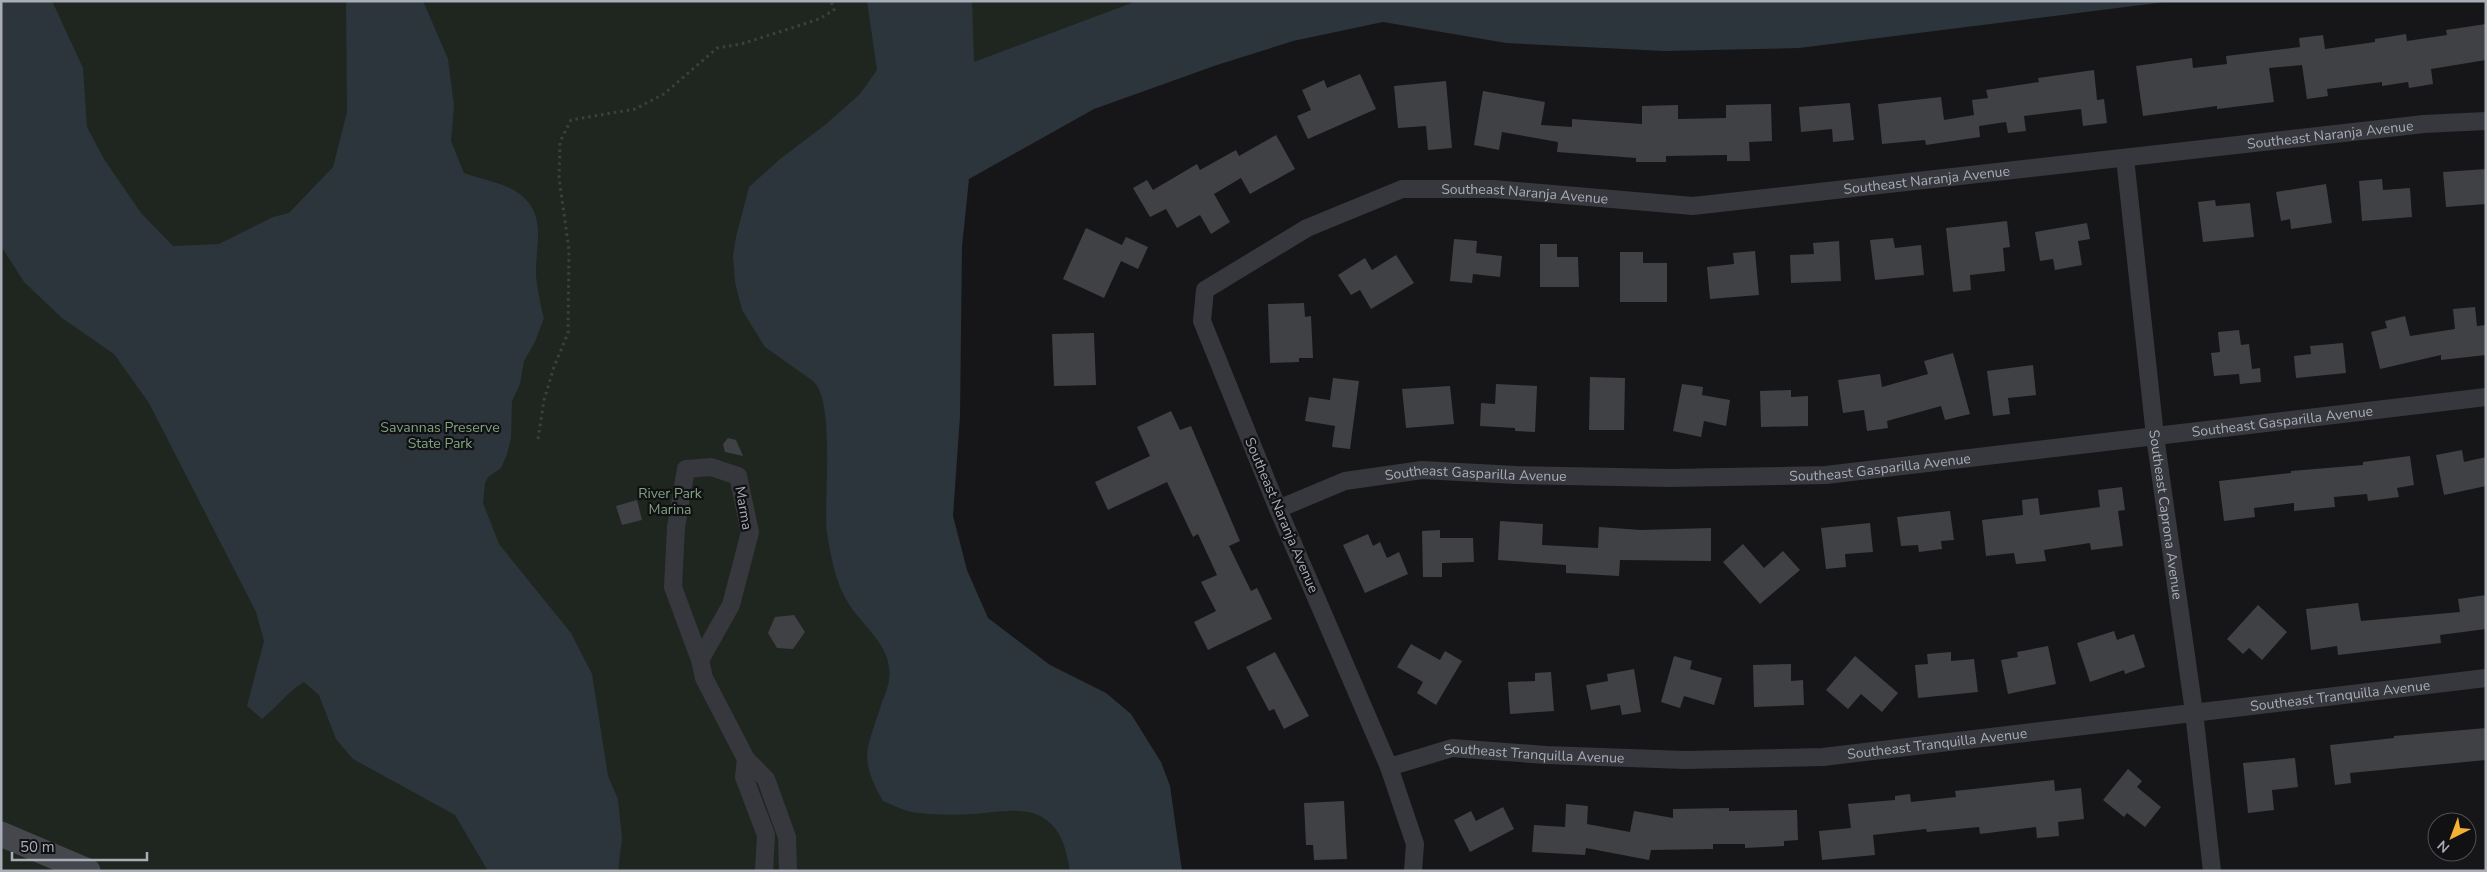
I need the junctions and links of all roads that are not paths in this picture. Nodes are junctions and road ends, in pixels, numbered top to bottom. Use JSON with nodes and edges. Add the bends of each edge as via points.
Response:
{"nodes":[{"id":1,"x":2486,"y":121,"type":"edge"},
{"id":2,"x":2125,"y":158,"type":"junction"},
{"id":3,"x":2486,"y":397,"type":"edge"},
{"id":4,"x":2155,"y":436,"type":"junction"},
{"id":5,"x":1278,"y":509,"type":"junction"},
{"id":6,"x":700,"y":660,"type":"junction"},
{"id":7,"x":2486,"y":678,"type":"edge"},
{"id":8,"x":2194,"y":712,"type":"junction"},
{"id":9,"x":746,"y":759,"type":"junction"},
{"id":10,"x":1389,"y":767,"type":"junction"},
{"id":11,"x":1,"y":834,"type":"edge"},
{"id":12,"x":88,"y":871,"type":"edge"},
{"id":13,"x":764,"y":871,"type":"edge"},
{"id":14,"x":788,"y":871,"type":"edge"},
{"id":15,"x":1413,"y":871,"type":"edge"},
{"id":16,"x":2212,"y":871,"type":"edge"}],
"edges":[{"from":1,"to":2,"type":"street","name":"Southeast Naranja Avenue","via":[[2424,124]]},
{"from":2,"to":4,"type":"street","name":"Southeast Caprona Avenue"},
{"from":2,"to":5,"type":"street","name":"Southeast Naranja Avenue","via":[[1693,206],[1494,189],[1402,189],[1350,210],[1307,228],[1205,290],[1202,321]]},
{"from":3,"to":4,"type":"street","name":"Southeast Gasparilla Avenue"},
{"from":4,"to":5,"type":"street","name":"Southeast Gasparilla Avenue","via":[[1826,475],[1670,478],[1422,470],[1345,481]]},
{"from":4,"to":8,"type":"street","name":"Southeast Caprona Avenue"},
{"from":5,"to":10,"type":"street","name":"Southeast Naranja Avenue"},
{"from":6,"to":6,"type":"street","name":"Marma","via":[[673,587],[675,546],[686,468],[711,467],[738,476],[750,532],[731,605]]},
{"from":6,"to":9,"type":"street","name":"Marma","via":[[704,678]]},
{"from":7,"to":8,"type":"street","name":"Southeast Tranquilla Avenue"},
{"from":8,"to":10,"type":"street","name":"Southeast Tranquilla Avenue","via":[[1823,757],[1686,760],[1452,748]]},
{"from":8,"to":16,"type":"street","name":"Southeast Caprona Avenue"},
{"from":9,"to":13,"type":"street","name":"Marma","via":[[744,777],[766,835]]},
{"from":9,"to":14,"type":"street","name":"Marma","via":[[766,779],[787,837]]},
{"from":10,"to":15,"type":"street","name":"Southeast Naranja Avenue","via":[[1415,844]]},
{"from":11,"to":12,"type":"main road"}]}
